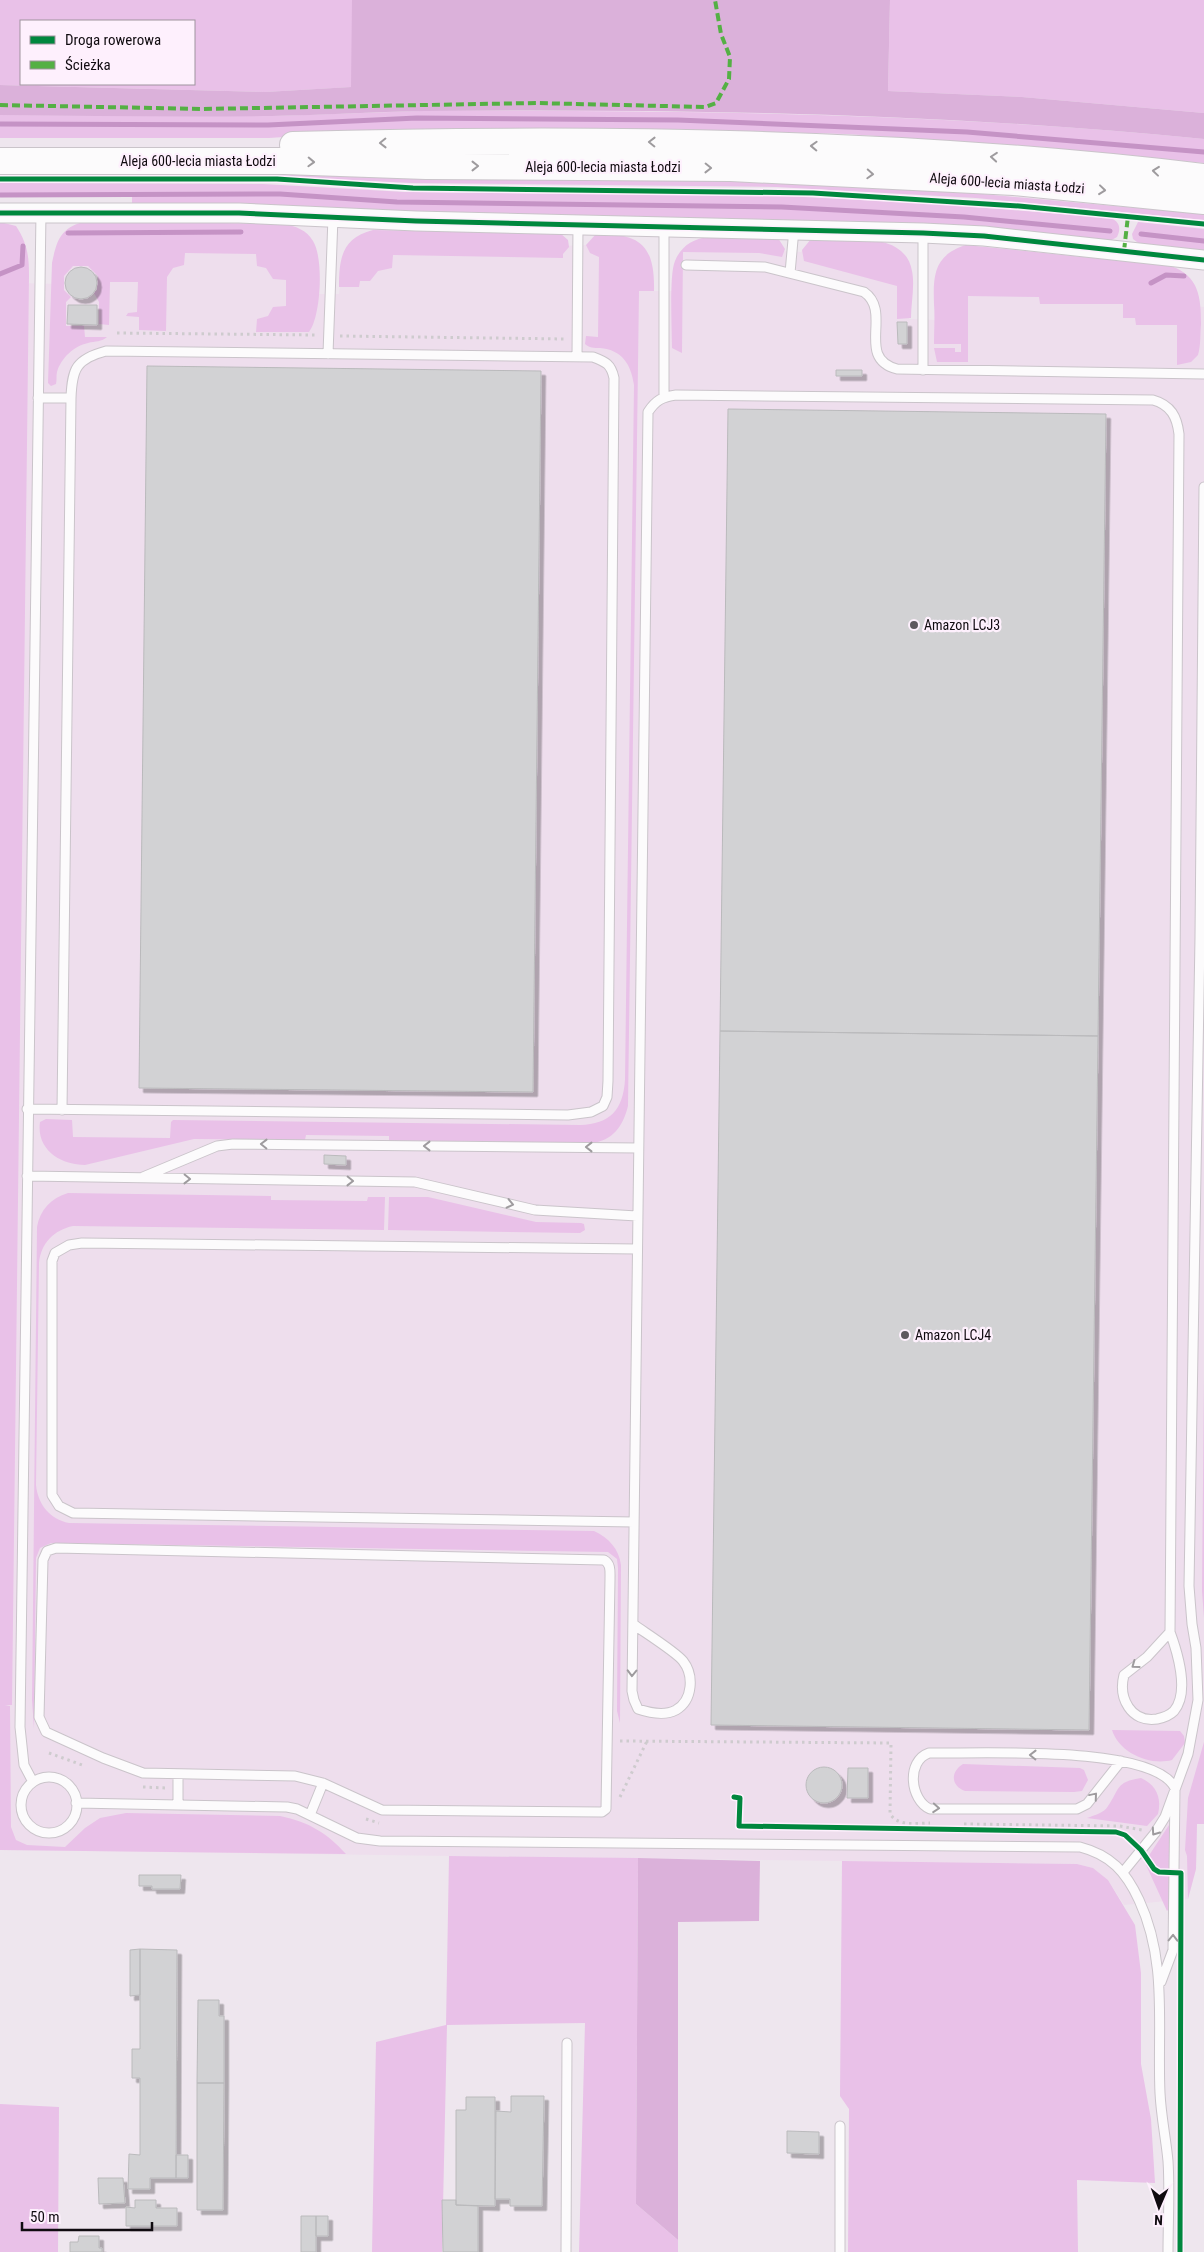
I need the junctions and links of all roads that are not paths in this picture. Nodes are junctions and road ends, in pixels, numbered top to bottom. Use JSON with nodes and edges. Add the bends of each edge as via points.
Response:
{"nodes":[{"id":1,"x":0,"y":145,"type":"edge"},
{"id":2,"x":0,"y":161,"type":"edge"},
{"id":3,"x":1204,"y":177,"type":"edge"},
{"id":4,"x":1204,"y":201,"type":"edge"},
{"id":5,"x":41,"y":212,"type":"junction"},
{"id":6,"x":0,"y":213,"type":"edge"},
{"id":7,"x":333,"y":217,"type":"junction"},
{"id":8,"x":578,"y":225,"type":"junction"},
{"id":9,"x":664,"y":227,"type":"junction"},
{"id":10,"x":794,"y":229,"type":"junction"},
{"id":11,"x":923,"y":232,"type":"junction"},
{"id":12,"x":1204,"y":260,"type":"edge"},
{"id":13,"x":686,"y":265,"type":"dead end"},
{"id":14,"x":790,"y":273,"type":"junction"},
{"id":15,"x":328,"y":354,"type":"junction"},
{"id":16,"x":577,"y":357,"type":"junction"},
{"id":17,"x":924,"y":370,"type":"junction"},
{"id":18,"x":1204,"y":374,"type":"edge"},
{"id":19,"x":664,"y":397,"type":"junction"},
{"id":20,"x":38,"y":398,"type":"junction"},
{"id":21,"x":71,"y":398,"type":"junction"},
{"id":22,"x":1204,"y":487,"type":"edge"},
{"id":23,"x":27,"y":1109,"type":"junction"},
{"id":24,"x":62,"y":1110,"type":"junction"},
{"id":25,"x":638,"y":1148,"type":"junction"},
{"id":26,"x":26,"y":1176,"type":"junction"},
{"id":27,"x":138,"y":1179,"type":"junction"},
{"id":28,"x":638,"y":1216,"type":"junction"},
{"id":29,"x":637,"y":1250,"type":"junction"},
{"id":30,"x":634,"y":1522,"type":"junction"},
{"id":31,"x":633,"y":1624,"type":"junction"},
{"id":32,"x":1170,"y":1632,"type":"junction"},
{"id":33,"x":1121,"y":1761,"type":"junction"},
{"id":34,"x":178,"y":1775,"type":"junction"},
{"id":35,"x":34,"y":1782,"type":"junction"},
{"id":36,"x":323,"y":1783,"type":"junction"},
{"id":37,"x":1175,"y":1788,"type":"junction"},
{"id":38,"x":76,"y":1803,"type":"junction"},
{"id":39,"x":178,"y":1805,"type":"junction"},
{"id":40,"x":310,"y":1815,"type":"junction"},
{"id":41,"x":1124,"y":1871,"type":"junction"},
{"id":42,"x":1160,"y":1985,"type":"junction"},
{"id":43,"x":568,"y":2043,"type":"dead end"},
{"id":44,"x":840,"y":2126,"type":"dead end"},
{"id":45,"x":566,"y":2252,"type":"edge"},
{"id":46,"x":840,"y":2252,"type":"edge"},
{"id":47,"x":1168,"y":2252,"type":"edge"}],
"edges":[{"from":3,"to":1,"type":"main road","name":"Aleja 600-lecia miasta Łodzi","one_way":true,"via":[[954,153],[718,143]]},
{"from":2,"to":4,"type":"main road","name":"Aleja 600-lecia miasta Łodzi","one_way":true,"via":[[284,161],[426,166],[740,169],[1014,182]]},
{"from":5,"to":6,"type":"street"},
{"from":5,"to":7,"type":"street"},
{"from":5,"to":20,"type":"lane"},
{"from":7,"to":8,"type":"street"},
{"from":7,"to":15,"type":"lane"},
{"from":8,"to":9,"type":"street"},
{"from":8,"to":16,"type":"lane"},
{"from":9,"to":10,"type":"street"},
{"from":9,"to":19,"type":"lane"},
{"from":10,"to":11,"type":"street"},
{"from":10,"to":14,"type":"lane"},
{"from":11,"to":12,"type":"street"},
{"from":11,"to":17,"type":"lane"},
{"from":13,"to":14,"type":"lane","via":[[764,267]]},
{"from":14,"to":17,"type":"lane","via":[[871,296],[876,304],[876,347],[882,363],[897,369]]},
{"from":15,"to":16,"type":"lane"},
{"from":15,"to":21,"type":"lane","via":[[106,351],[90,355],[80,362],[72,376]]},
{"from":16,"to":24,"type":"lane","via":[[593,357],[606,362],[612,368],[614,378],[608,1081],[604,1106],[591,1112],[568,1115]]},
{"from":17,"to":18,"type":"lane"},
{"from":19,"to":25,"type":"lane","via":[[655,402],[648,412],[646,425]]},
{"from":19,"to":32,"type":"lane","via":[[1153,400],[1171,410],[1177,418]]},
{"from":20,"to":21,"type":"lane"},
{"from":20,"to":23,"type":"lane"},
{"from":21,"to":24,"type":"lane"},
{"from":22,"to":37,"type":"lane","via":[[1190,1586],[1198,1700],[1188,1754]]},
{"from":23,"to":24,"type":"lane"},
{"from":23,"to":26,"type":"lane"},
{"from":25,"to":27,"type":"lane","one_way":true,"via":[[233,1144],[217,1146]]},
{"from":25,"to":28,"type":"lane"},
{"from":26,"to":27,"type":"lane"},
{"from":26,"to":35,"type":"lane","via":[[20,1727],[24,1765]]},
{"from":27,"to":28,"type":"lane","one_way":true,"via":[[415,1182],[535,1210]]},
{"from":28,"to":29,"type":"lane"},
{"from":29,"to":30,"type":"lane"},
{"from":29,"to":30,"type":"lane","via":[[82,1243],[69,1245],[55,1253],[52,1261],[52,1495],[59,1506],[73,1513]]},
{"from":30,"to":31,"type":"lane"},
{"from":31,"to":31,"type":"lane","one_way":true,"via":[[634,1700],[638,1709],[665,1713],[677,1710],[690,1691],[690,1676],[683,1661]]},
{"from":32,"to":32,"type":"lane","one_way":true,"via":[[1124,1676],[1122,1695],[1126,1706],[1143,1718],[1163,1718],[1174,1711],[1180,1698],[1182,1678]]},
{"from":33,"to":33,"type":"lane","one_way":true,"via":[[1082,1756],[929,1753],[921,1756],[914,1765],[916,1796],[922,1805],[930,1808],[1077,1809],[1087,1804]]},
{"from":33,"to":37,"type":"lane","via":[[1161,1773],[1171,1780]]},
{"from":34,"to":36,"type":"lane","via":[[295,1776]]},
{"from":34,"to":36,"type":"lane","via":[[130,1769],[46,1732],[39,1717],[43,1560],[47,1551],[56,1548],[599,1558],[608,1562],[606,1809],[602,1812],[382,1810]]},
{"from":34,"to":39,"type":"lane"},
{"from":35,"to":38,"type":"lane","via":[[50,1777],[59,1779],[72,1790]]},
{"from":35,"to":38,"type":"lane","via":[[23,1795],[21,1804],[26,1822],[34,1829],[42,1832],[61,1830],[74,1816]]},
{"from":36,"to":40,"type":"lane"},
{"from":37,"to":41,"type":"lane","one_way":true,"via":[[1165,1817]]},
{"from":42,"to":37,"type":"lane","one_way":true,"via":[[1173,1950]]},
{"from":38,"to":39,"type":"lane"},
{"from":39,"to":40,"type":"lane","via":[[287,1807]]},
{"from":40,"to":41,"type":"lane","via":[[366,1840],[1080,1847],[1105,1856]]},
{"from":41,"to":42,"type":"lane","via":[[1148,1918]]},
{"from":42,"to":47,"type":"lane","via":[[1160,2094],[1168,2163]]},
{"from":43,"to":45,"type":"lane"},
{"from":44,"to":46,"type":"lane"}]}
